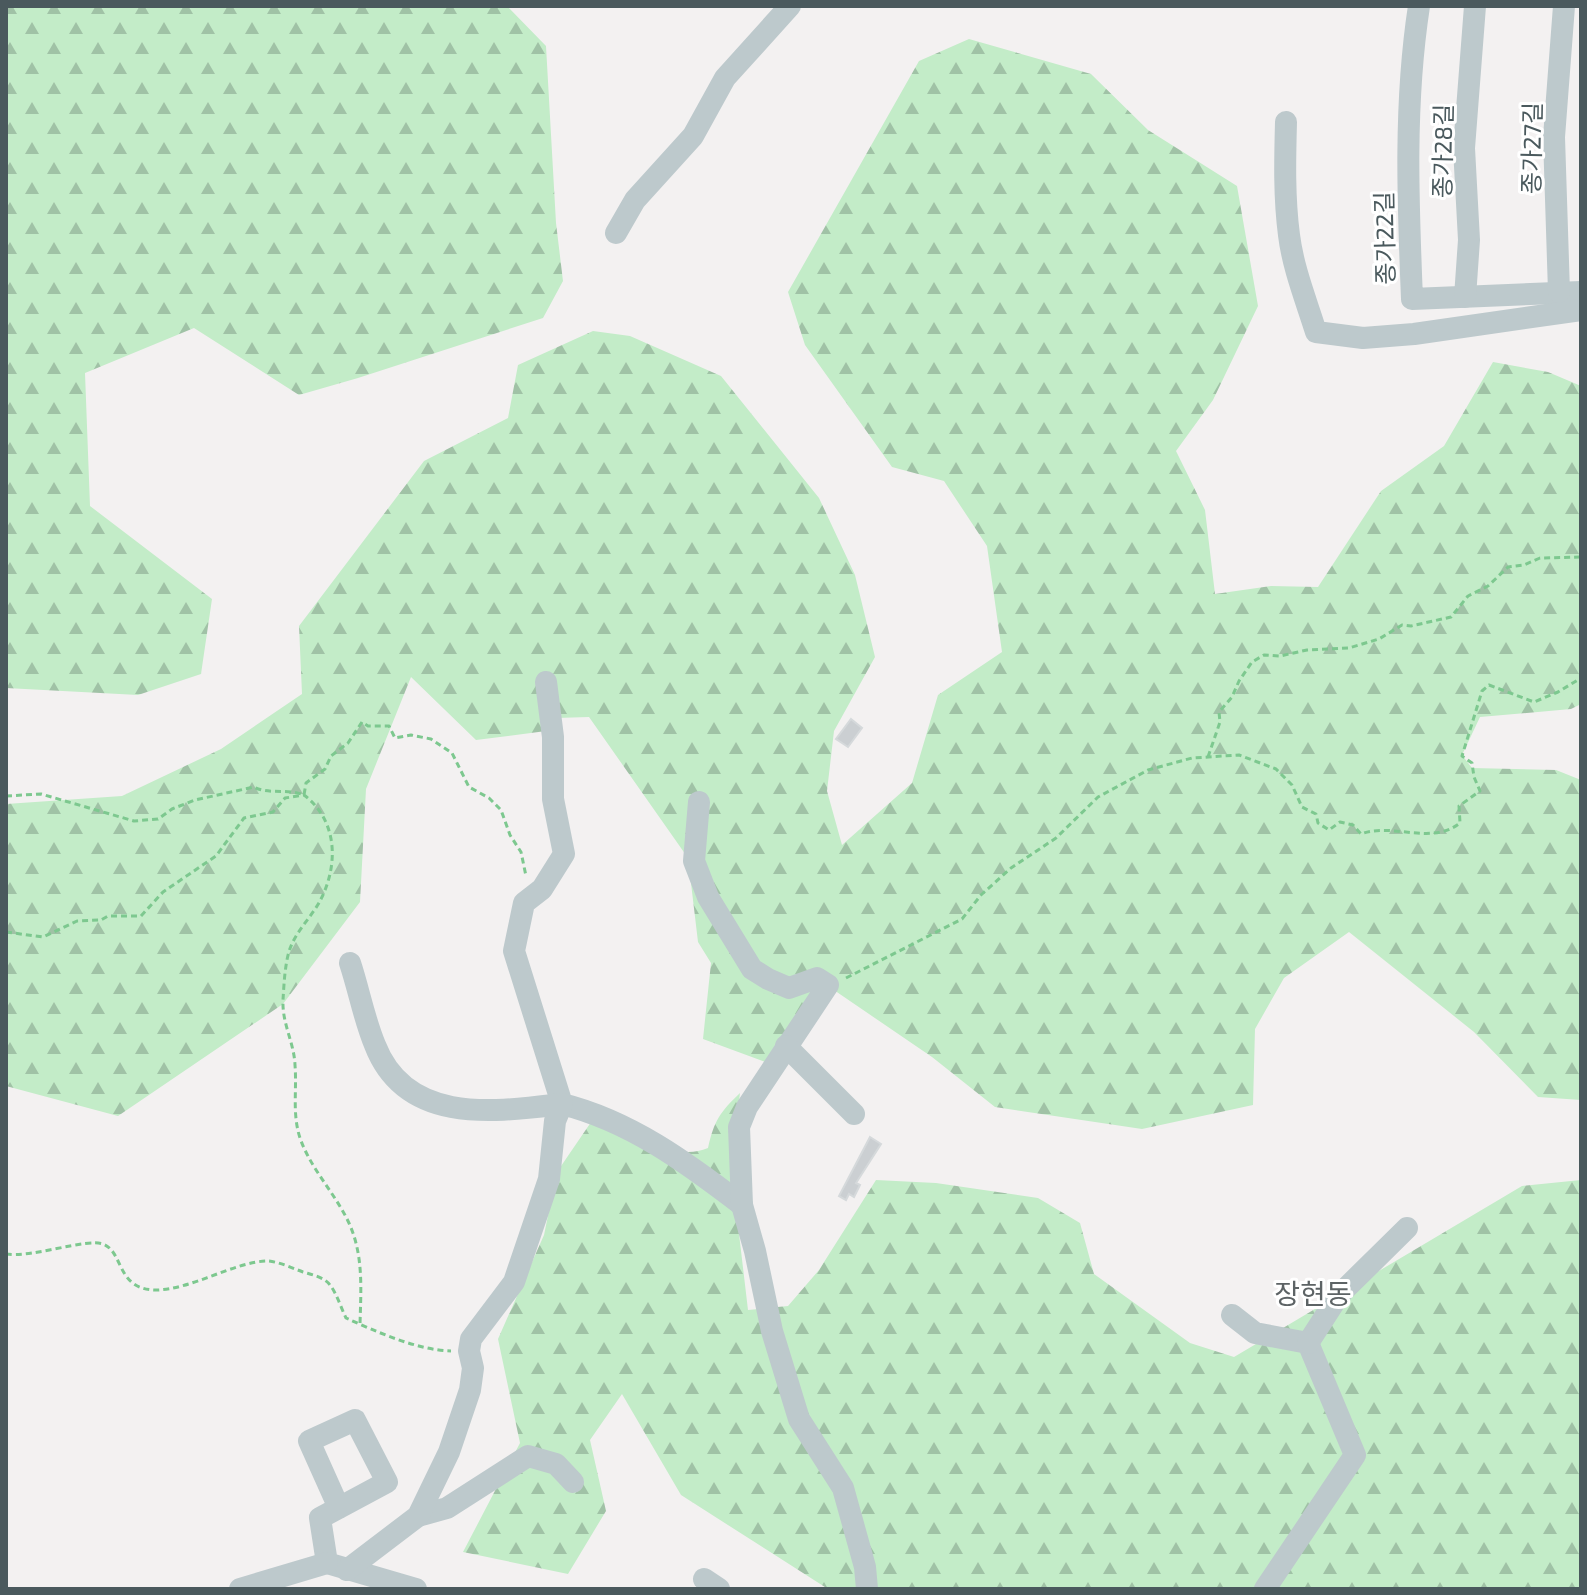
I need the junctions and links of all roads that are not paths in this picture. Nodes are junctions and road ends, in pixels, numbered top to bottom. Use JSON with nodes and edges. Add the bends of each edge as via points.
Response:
{"nodes":[{"id":1,"x":790,"y":6,"type":"edge"},
{"id":2,"x":1419,"y":6,"type":"edge"},
{"id":3,"x":1475,"y":6,"type":"edge"},
{"id":4,"x":1564,"y":6,"type":"edge"},
{"id":5,"x":1286,"y":122,"type":"dead end"},
{"id":6,"x":616,"y":233,"type":"dead end"},
{"id":7,"x":1570,"y":292,"type":"edge"},
{"id":8,"x":1465,"y":297,"type":"junction"},
{"id":9,"x":1581,"y":310,"type":"edge"},
{"id":10,"x":546,"y":682,"type":"dead end"},
{"id":11,"x":699,"y":802,"type":"dead end"},
{"id":12,"x":350,"y":963,"type":"dead end"},
{"id":13,"x":786,"y":1046,"type":"junction"},
{"id":14,"x":562,"y":1104,"type":"junction"},
{"id":15,"x":854,"y":1114,"type":"dead end"},
{"id":16,"x":742,"y":1205,"type":"junction"},
{"id":17,"x":1407,"y":1228,"type":"dead end"},
{"id":18,"x":1232,"y":1315,"type":"dead end"},
{"id":19,"x":1308,"y":1343,"type":"junction"},
{"id":20,"x":573,"y":1482,"type":"dead end"},
{"id":21,"x":339,"y":1508,"type":"dead end"},
{"id":22,"x":418,"y":1516,"type":"junction"},
{"id":23,"x":337,"y":1567,"type":"junction"},
{"id":24,"x":240,"y":1589,"type":"edge"},
{"id":25,"x":416,"y":1589,"type":"edge"},
{"id":26,"x":867,"y":1589,"type":"edge"},
{"id":27,"x":1265,"y":1589,"type":"edge"}],
"edges":[{"from":1,"to":6,"type":"street","via":[[725,78],[693,136],[635,200]]},
{"from":2,"to":8,"type":"street","name":"종가22길","via":[[1411,58],[1412,299]]},
{"from":3,"to":8,"type":"street","name":"종가28길","via":[[1464,148],[1469,240]]},
{"from":4,"to":7,"type":"street","name":"종가27길","via":[[1554,137]]},
{"from":5,"to":9,"type":"street","via":[[1289,238],[1316,332],[1363,338]]},
{"from":7,"to":8,"type":"street","name":"종가22길"},
{"from":10,"to":14,"type":"street","via":[[553,799],[564,854],[542,889],[524,903],[514,951]]},
{"from":11,"to":13,"type":"street","via":[[694,861],[708,897],[752,969],[789,988],[817,978],[828,985]]},
{"from":12,"to":14,"type":"street","via":[[375,1046],[388,1072],[412,1092],[462,1111]]},
{"from":13,"to":15,"type":"street"},
{"from":13,"to":16,"type":"street","via":[[739,1127]]},
{"from":14,"to":16,"type":"street","via":[[593,1112],[675,1153]]},
{"from":14,"to":22,"type":"street","via":[[549,1179],[514,1282],[471,1339],[473,1368],[462,1415]]},
{"from":16,"to":26,"type":"street","via":[[799,1419],[843,1488]]},
{"from":17,"to":19,"type":"street","via":[[1339,1295]]},
{"from":18,"to":19,"type":"street","via":[[1255,1333]]},
{"from":19,"to":27,"type":"street","via":[[1355,1455]]},
{"from":20,"to":22,"type":"street","via":[[556,1464],[528,1456],[447,1508]]},
{"from":21,"to":23,"type":"street","via":[[320,1518]]},
{"from":22,"to":23,"type":"street"},
{"from":23,"to":24,"type":"street"},
{"from":23,"to":25,"type":"street"}]}
